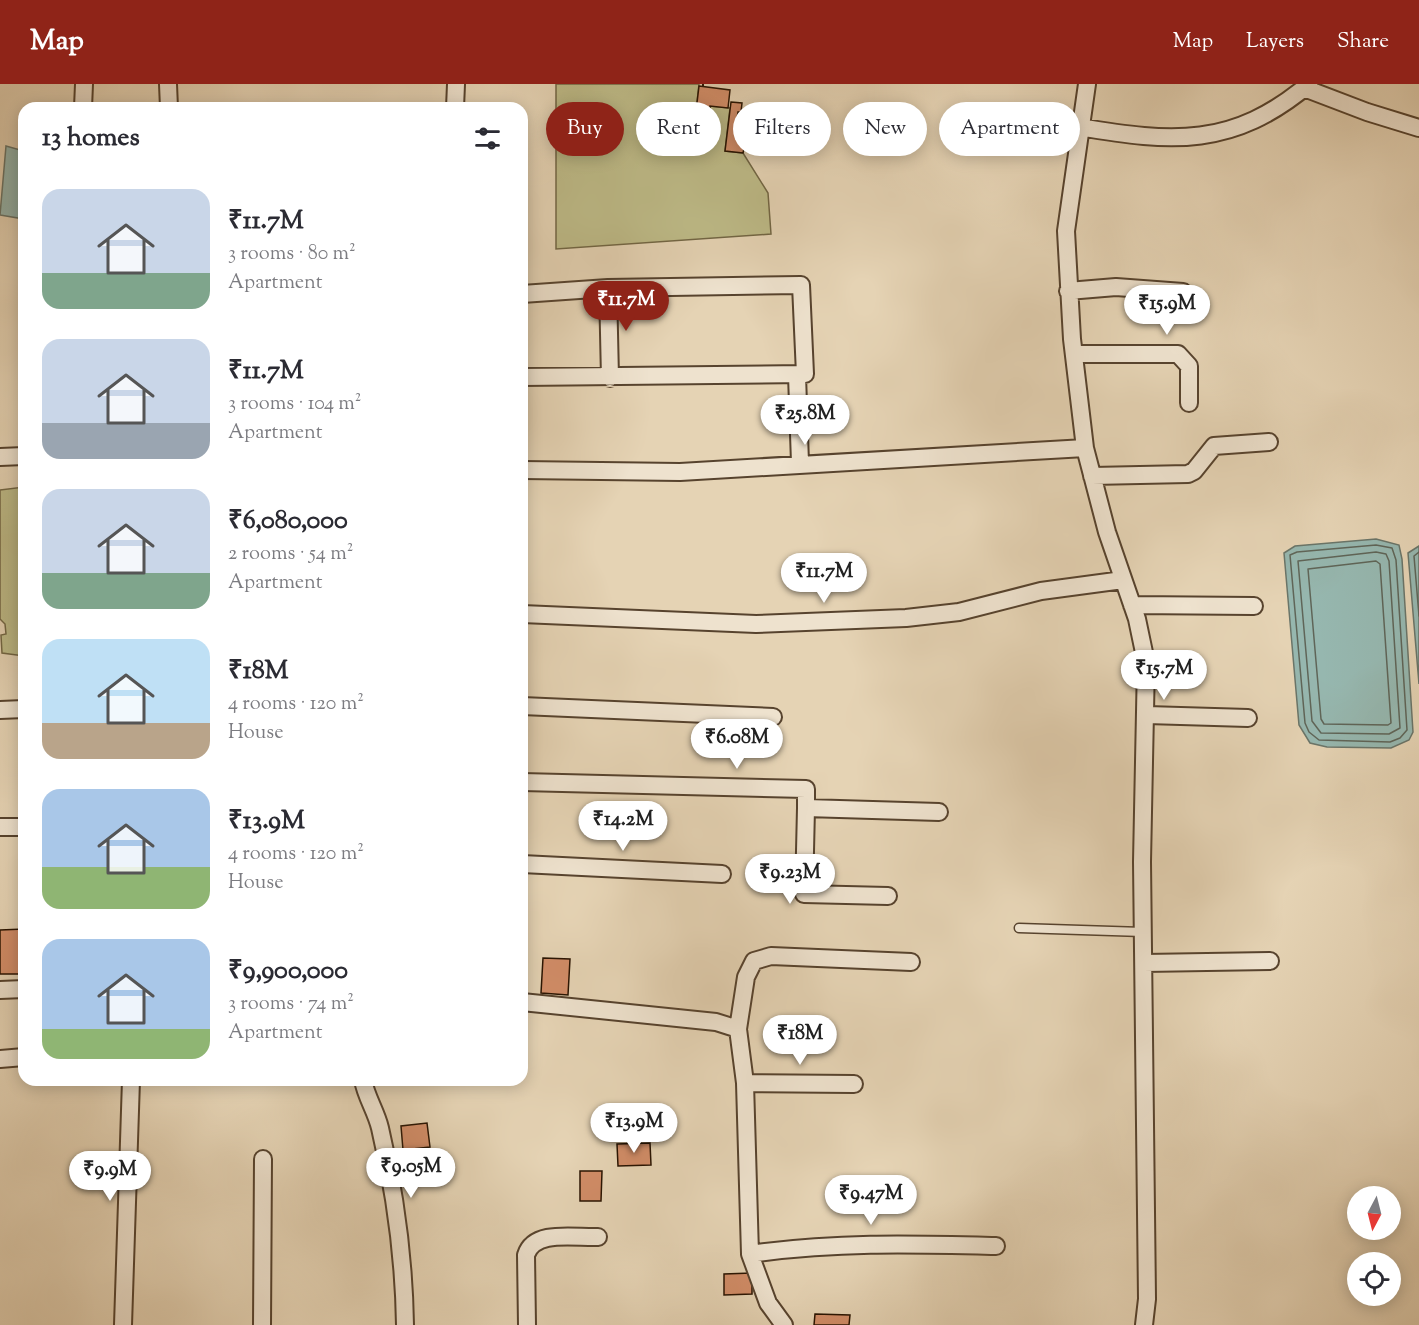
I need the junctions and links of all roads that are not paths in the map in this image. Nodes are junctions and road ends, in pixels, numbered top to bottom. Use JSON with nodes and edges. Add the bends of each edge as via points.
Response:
{"nodes":[{"id":1,"x":84,"y":84,"type":"edge"},
{"id":2,"x":168,"y":84,"type":"edge"},
{"id":3,"x":456,"y":84,"type":"edge"},
{"id":4,"x":1087,"y":84,"type":"edge"},
{"id":5,"x":1307,"y":86,"type":"edge"},
{"id":6,"x":83,"y":102,"type":"edge"},
{"id":7,"x":169,"y":102,"type":"edge"},
{"id":8,"x":455,"y":102,"type":"edge"},
{"id":9,"x":1080,"y":127,"type":"joint"},
{"id":10,"x":1419,"y":128,"type":"edge"},
{"id":11,"x":1076,"y":156,"type":"edge"},
{"id":12,"x":608,"y":288,"type":"junction"},
{"id":13,"x":1068,"y":291,"type":"junction"},
{"id":14,"x":1183,"y":292,"type":"dead end"},
{"id":15,"x":528,"y":294,"type":"edge"},
{"id":16,"x":1074,"y":354,"type":"junction"},
{"id":17,"x":796,"y":375,"type":"junction"},
{"id":18,"x":528,"y":377,"type":"edge"},
{"id":19,"x":610,"y":378,"type":"junction"},
{"id":20,"x":1189,"y":403,"type":"dead end"},
{"id":21,"x":1269,"y":442,"type":"dead end"},
{"id":22,"x":1085,"y":447,"type":"junction"},
{"id":23,"x":18,"y":456,"type":"edge"},
{"id":24,"x":0,"y":457,"type":"edge"},
{"id":25,"x":800,"y":463,"type":"junction"},
{"id":26,"x":528,"y":471,"type":"edge"},
{"id":27,"x":1092,"y":476,"type":"junction"},
{"id":28,"x":1123,"y":580,"type":"junction"},
{"id":29,"x":1132,"y":605,"type":"junction"},
{"id":30,"x":1254,"y":606,"type":"dead end"},
{"id":31,"x":528,"y":614,"type":"edge"},
{"id":32,"x":528,"y":706,"type":"edge"},
{"id":33,"x":18,"y":709,"type":"edge"},
{"id":34,"x":0,"y":710,"type":"edge"},
{"id":35,"x":1147,"y":715,"type":"junction"},
{"id":36,"x":773,"y":717,"type":"dead end"},
{"id":37,"x":1248,"y":718,"type":"dead end"},
{"id":38,"x":528,"y":782,"type":"edge"},
{"id":39,"x":806,"y":808,"type":"junction"},
{"id":40,"x":939,"y":812,"type":"dead end"},
{"id":41,"x":0,"y":827,"type":"edge"},
{"id":42,"x":18,"y":827,"type":"edge"},
{"id":43,"x":528,"y":864,"type":"edge"},
{"id":44,"x":722,"y":874,"type":"dead end"},
{"id":45,"x":888,"y":897,"type":"dead end"},
{"id":46,"x":1019,"y":928,"type":"dead end"},
{"id":47,"x":1144,"y":932,"type":"junction"},
{"id":48,"x":1270,"y":961,"type":"dead end"},
{"id":49,"x":911,"y":962,"type":"dead end"},
{"id":50,"x":1144,"y":963,"type":"junction"},
{"id":51,"x":18,"y":989,"type":"edge"},
{"id":52,"x":0,"y":990,"type":"edge"},
{"id":53,"x":528,"y":1003,"type":"edge"},
{"id":54,"x":738,"y":1029,"type":"junction"},
{"id":55,"x":18,"y":1058,"type":"edge"},
{"id":56,"x":0,"y":1059,"type":"edge"},
{"id":57,"x":745,"y":1083,"type":"junction"},
{"id":58,"x":854,"y":1084,"type":"dead end"},
{"id":59,"x":130,"y":1086,"type":"edge"},
{"id":60,"x":364,"y":1086,"type":"edge"},
{"id":61,"x":263,"y":1159,"type":"dead end"},
{"id":62,"x":598,"y":1237,"type":"dead end"},
{"id":63,"x":996,"y":1246,"type":"dead end"},
{"id":64,"x":750,"y":1254,"type":"junction"},
{"id":65,"x":123,"y":1325,"type":"edge"},
{"id":66,"x":262,"y":1325,"type":"edge"},
{"id":67,"x":405,"y":1325,"type":"edge"},
{"id":68,"x":527,"y":1325,"type":"edge"},
{"id":69,"x":784,"y":1325,"type":"edge"},
{"id":70,"x":1144,"y":1325,"type":"edge"}],
"edges":[{"from":1,"to":6,"type":"street"},
{"from":2,"to":7,"type":"street"},
{"from":3,"to":8,"type":"street"},
{"from":4,"to":9,"type":"street"},
{"from":5,"to":9,"type":"street","via":[[1266,116],[1212,134],[1145,138]]},
{"from":5,"to":10,"type":"street","via":[[1367,112]]},
{"from":11,"to":13,"type":"street","via":[[1066,231]]},
{"from":12,"to":15,"type":"street"},
{"from":12,"to":17,"type":"street","via":[[801,285],[805,374]]},
{"from":12,"to":19,"type":"street"},
{"from":13,"to":14,"type":"street","via":[[1116,287]]},
{"from":13,"to":16,"type":"street"},
{"from":16,"to":20,"type":"street","via":[[1178,354],[1190,366]]},
{"from":16,"to":22,"type":"street"},
{"from":17,"to":19,"type":"street"},
{"from":17,"to":25,"type":"street"},
{"from":18,"to":19,"type":"street"},
{"from":21,"to":27,"type":"street","via":[[1214,446],[1188,474]]},
{"from":22,"to":25,"type":"street"},
{"from":22,"to":27,"type":"street"},
{"from":23,"to":24,"type":"street"},
{"from":25,"to":26,"type":"street","via":[[680,472]]},
{"from":27,"to":28,"type":"street"},
{"from":28,"to":29,"type":"street"},
{"from":28,"to":31,"type":"street","via":[[1041,591],[959,612],[906,618],[756,624]]},
{"from":29,"to":30,"type":"street"},
{"from":29,"to":35,"type":"street","via":[[1146,662]]},
{"from":32,"to":36,"type":"street"},
{"from":33,"to":34,"type":"street"},
{"from":35,"to":37,"type":"street"},
{"from":35,"to":47,"type":"street"},
{"from":38,"to":39,"type":"street","via":[[806,789]]},
{"from":39,"to":40,"type":"street"},
{"from":39,"to":45,"type":"street","via":[[804,894]]},
{"from":41,"to":42,"type":"street"},
{"from":43,"to":44,"type":"street"},
{"from":46,"to":47,"type":"lane"},
{"from":47,"to":50,"type":"street"},
{"from":48,"to":50,"type":"street"},
{"from":49,"to":54,"type":"street","via":[[771,956],[754,961],[746,977]]},
{"from":50,"to":70,"type":"street"},
{"from":51,"to":52,"type":"street"},
{"from":53,"to":54,"type":"street","via":[[716,1022]]},
{"from":54,"to":57,"type":"street"},
{"from":55,"to":56,"type":"street"},
{"from":57,"to":58,"type":"street"},
{"from":57,"to":64,"type":"street"},
{"from":59,"to":65,"type":"street"},
{"from":60,"to":67,"type":"street","via":[[380,1124],[392,1184]]},
{"from":61,"to":66,"type":"street"},
{"from":62,"to":68,"type":"street","via":[[543,1238],[528,1247]]},
{"from":63,"to":64,"type":"street","via":[[870,1243]]},
{"from":64,"to":69,"type":"street","via":[[768,1303]]}]}
